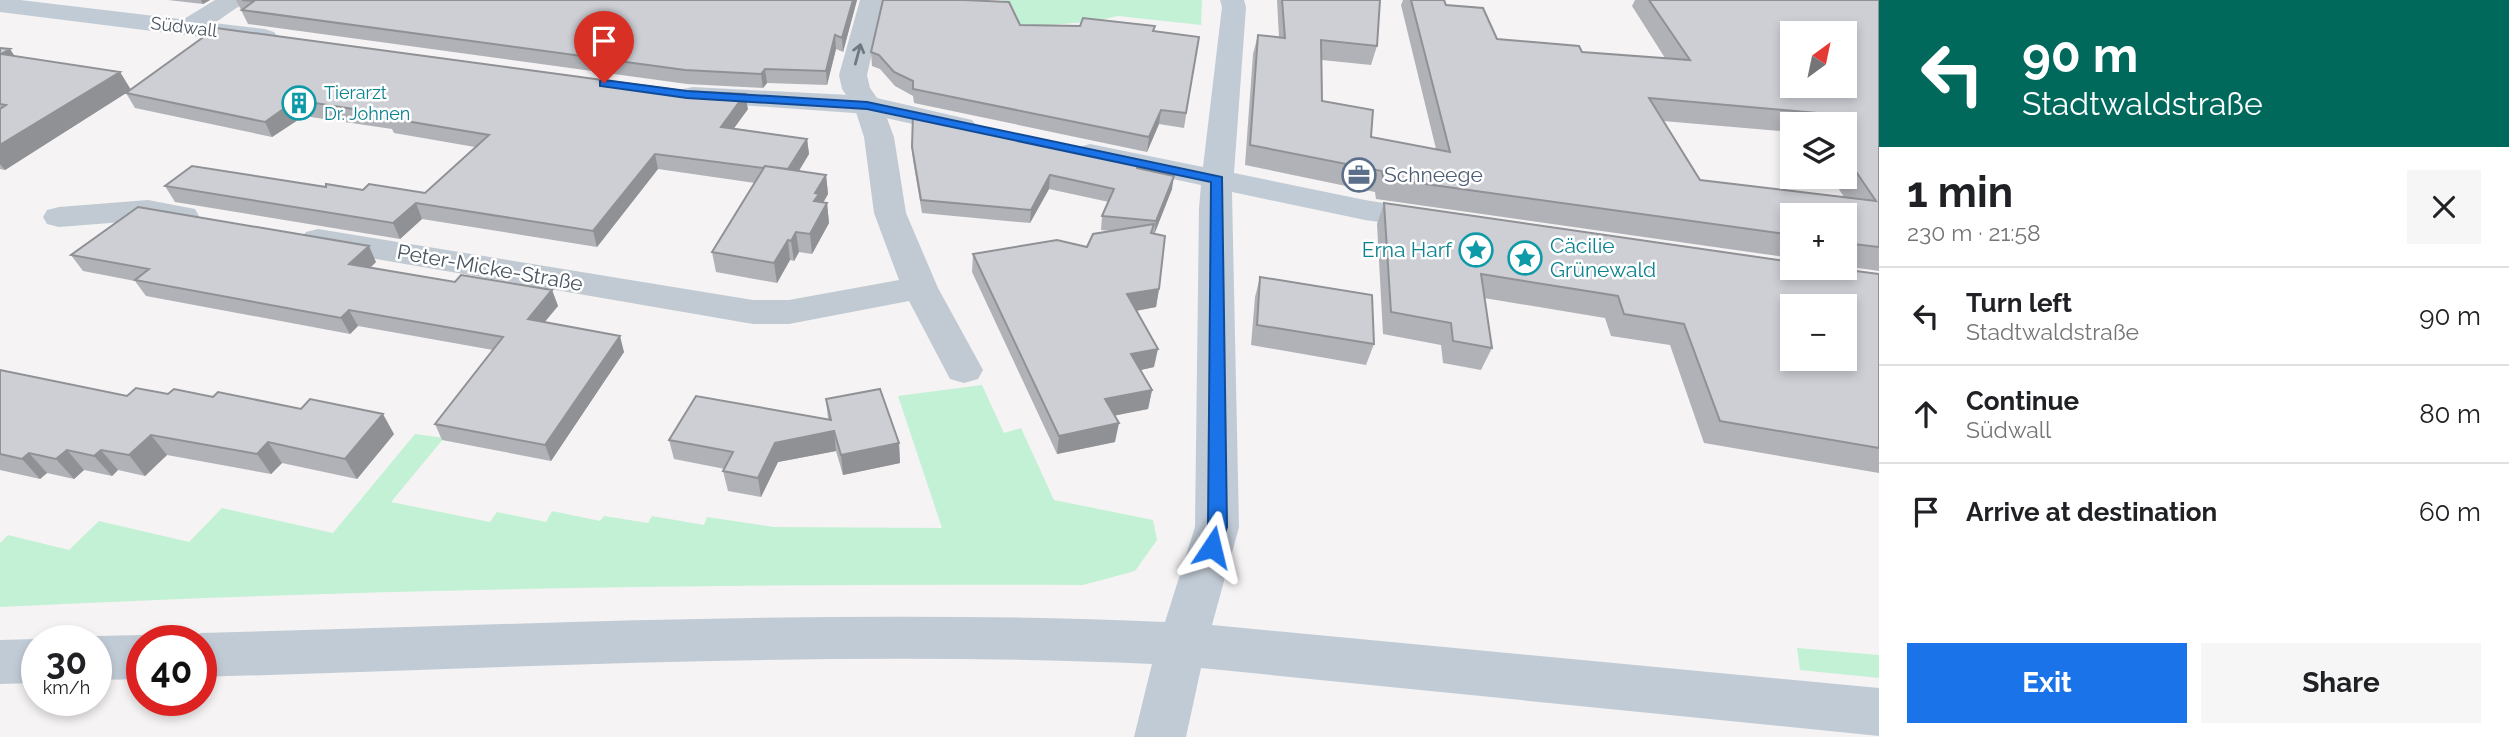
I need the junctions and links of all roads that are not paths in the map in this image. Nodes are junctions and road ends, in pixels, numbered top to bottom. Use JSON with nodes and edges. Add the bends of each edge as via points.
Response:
{"nodes":[{"id":1,"x":232,"y":0,"type":"edge"},
{"id":2,"x":872,"y":0,"type":"edge"},
{"id":3,"x":1231,"y":0,"type":"edge"},
{"id":4,"x":0,"y":5,"type":"edge"},
{"id":5,"x":188,"y":27,"type":"junction"},
{"id":6,"x":286,"y":40,"type":"edge"},
{"id":7,"x":673,"y":93,"type":"edge"},
{"id":8,"x":867,"y":105,"type":"junction"},
{"id":9,"x":996,"y":133,"type":"edge"},
{"id":10,"x":1062,"y":147,"type":"edge"},
{"id":11,"x":1217,"y":179,"type":"junction"},
{"id":12,"x":59,"y":216,"type":"dead end"},
{"id":13,"x":214,"y":221,"type":"edge"},
{"id":14,"x":1460,"y":224,"type":"edge"},
{"id":15,"x":281,"y":232,"type":"edge"},
{"id":16,"x":920,"y":288,"type":"junction"},
{"id":17,"x":964,"y":370,"type":"dead end"},
{"id":18,"x":1182,"y":644,"type":"junction"},
{"id":19,"x":217,"y":654,"type":"edge"},
{"id":20,"x":21,"y":661,"type":"edge"},
{"id":21,"x":0,"y":662,"type":"edge"},
{"id":22,"x":1879,"y":712,"type":"edge"},
{"id":23,"x":1160,"y":737,"type":"edge"}],
"edges":[{"from":1,"to":5,"type":"street"},
{"from":8,"to":2,"type":"street","one_way":true,"via":[[853,75]]},
{"from":3,"to":11,"type":"street","via":[[1234,7]]},
{"from":4,"to":5,"type":"street","name":"Südwall"},
{"from":5,"to":6,"type":"street","name":"Südwall"},
{"from":7,"to":8,"type":"street"},
{"from":8,"to":9,"type":"street"},
{"from":8,"to":16,"type":"street","via":[[879,137],[890,213]]},
{"from":10,"to":11,"type":"street"},
{"from":11,"to":14,"type":"street","via":[[1365,210]]},
{"from":11,"to":18,"type":"street","via":[[1217,527]]},
{"from":12,"to":13,"type":"street","via":[[148,210]]},
{"from":15,"to":16,"type":"street","name":"Peter-Micke-Straße","via":[[753,312],[789,312]]},
{"from":16,"to":17,"type":"street"},
{"from":18,"to":19,"type":"street","via":[[875,638]]},
{"from":18,"to":22,"type":"street"},
{"from":18,"to":23,"type":"street"},
{"from":20,"to":21,"type":"street"}]}
